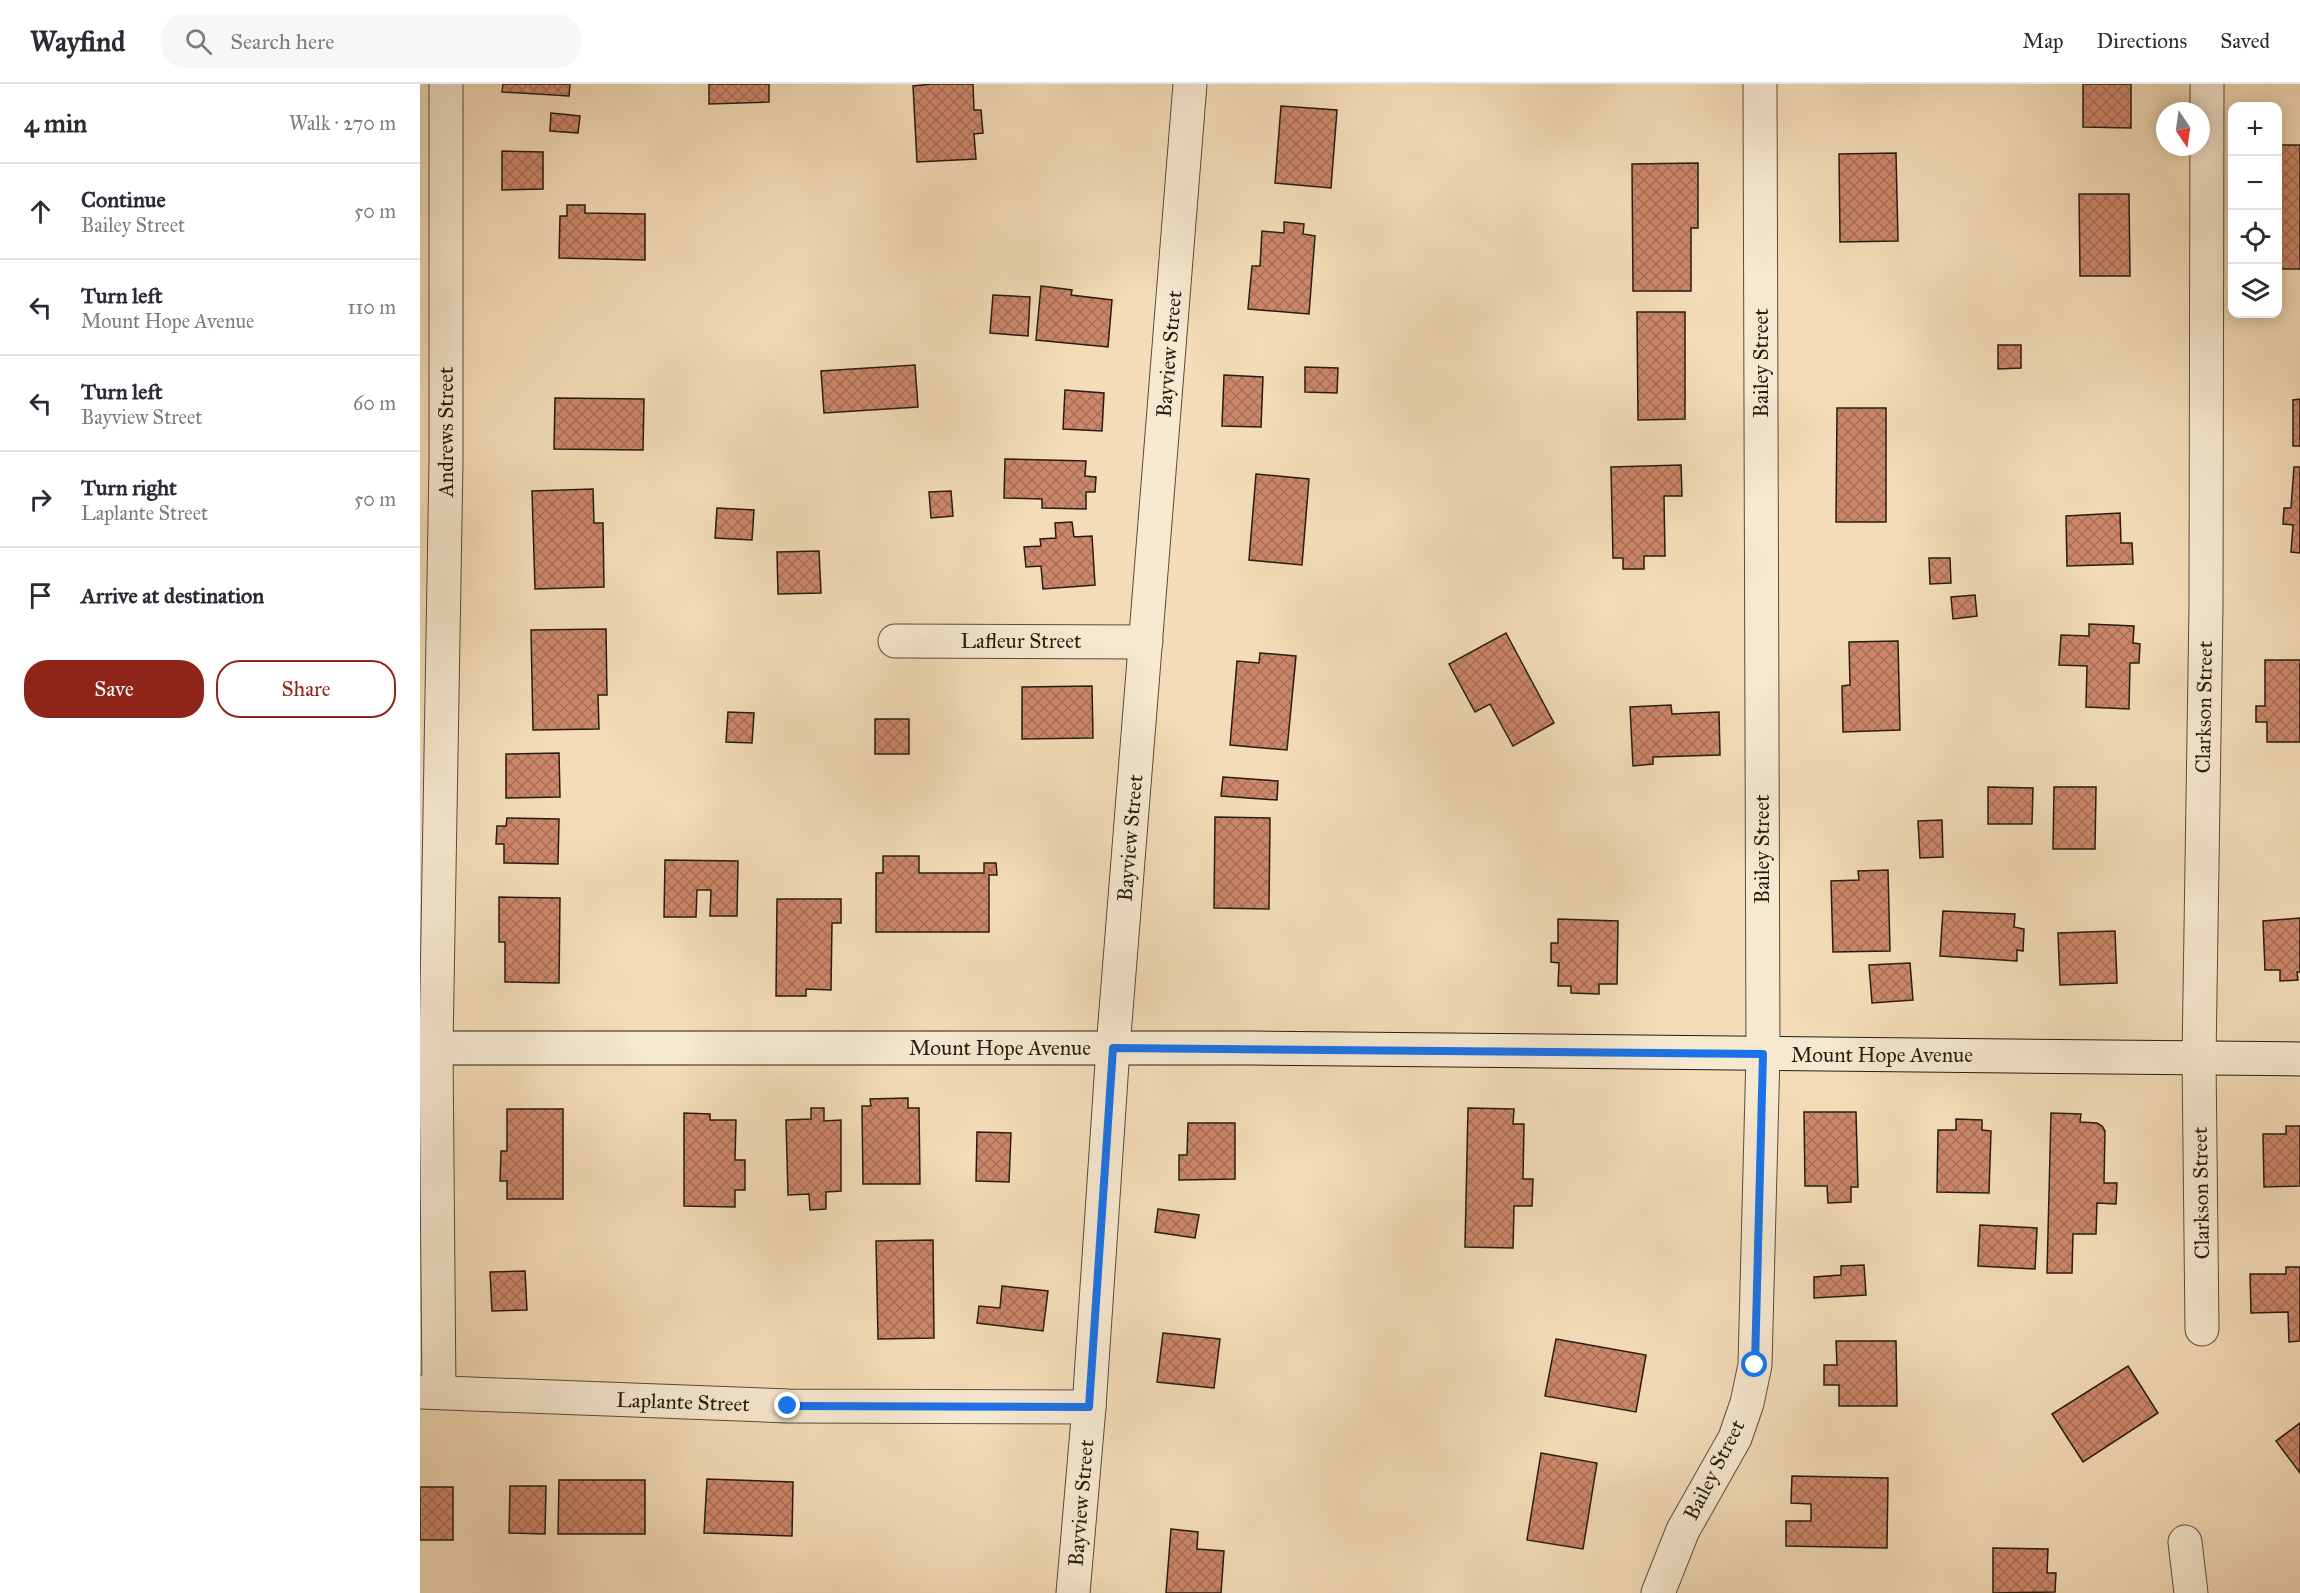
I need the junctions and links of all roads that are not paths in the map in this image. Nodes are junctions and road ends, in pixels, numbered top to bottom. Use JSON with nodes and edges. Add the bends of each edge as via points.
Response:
{"nodes":[{"id":1,"x":446,"y":84,"type":"edge"},
{"id":2,"x":1190,"y":84,"type":"edge"},
{"id":3,"x":1761,"y":84,"type":"edge"},
{"id":4,"x":2207,"y":84,"type":"edge"},
{"id":5,"x":895,"y":641,"type":"dead end"},
{"id":6,"x":1146,"y":642,"type":"junction"},
{"id":7,"x":428,"y":1048,"type":"edge"},
{"id":8,"x":1113,"y":1048,"type":"junction"},
{"id":9,"x":1763,"y":1054,"type":"junction"},
{"id":10,"x":2199,"y":1058,"type":"junction"},
{"id":11,"x":2300,"y":1059,"type":"edge"},
{"id":12,"x":2202,"y":1329,"type":"dead end"},
{"id":13,"x":429,"y":1392,"type":"edge"},
{"id":14,"x":1089,"y":1407,"type":"junction"},
{"id":15,"x":2185,"y":1542,"type":"dead end"},
{"id":16,"x":1073,"y":1593,"type":"edge"},
{"id":17,"x":1658,"y":1593,"type":"edge"},
{"id":18,"x":2191,"y":1593,"type":"edge"}],
"edges":[{"from":1,"to":7,"type":"street","name":"Andrews Street","via":[[446,460]]},
{"from":2,"to":6,"type":"street","name":"Bayview Street"},
{"from":3,"to":9,"type":"street","name":"Bailey Street"},
{"from":4,"to":10,"type":"street","name":"Clarkson Street","via":[[2206,606]]},
{"from":5,"to":6,"type":"street","name":"Lafleur Street"},
{"from":6,"to":8,"type":"street","name":"Bayview Street"},
{"from":7,"to":8,"type":"street","name":"Mount Hope Avenue"},
{"from":7,"to":13,"type":"street","name":"Andrews Street"},
{"from":8,"to":9,"type":"street","name":"Mount Hope Avenue"},
{"from":8,"to":14,"type":"street","name":"Bayview Street"},
{"from":9,"to":10,"type":"street","name":"Mount Hope Avenue"},
{"from":9,"to":17,"type":"street","name":"Bailey Street","via":[[1755,1365],[1735,1438],[1683,1530]]},
{"from":10,"to":11,"type":"street","name":"Mount Hope Avenue"},
{"from":10,"to":12,"type":"street","name":"Clarkson Street"},
{"from":13,"to":14,"type":"street","name":"Laplante Street","via":[[788,1406]]},
{"from":14,"to":16,"type":"street","name":"Bayview Street"},
{"from":15,"to":18,"type":"street"}]}
